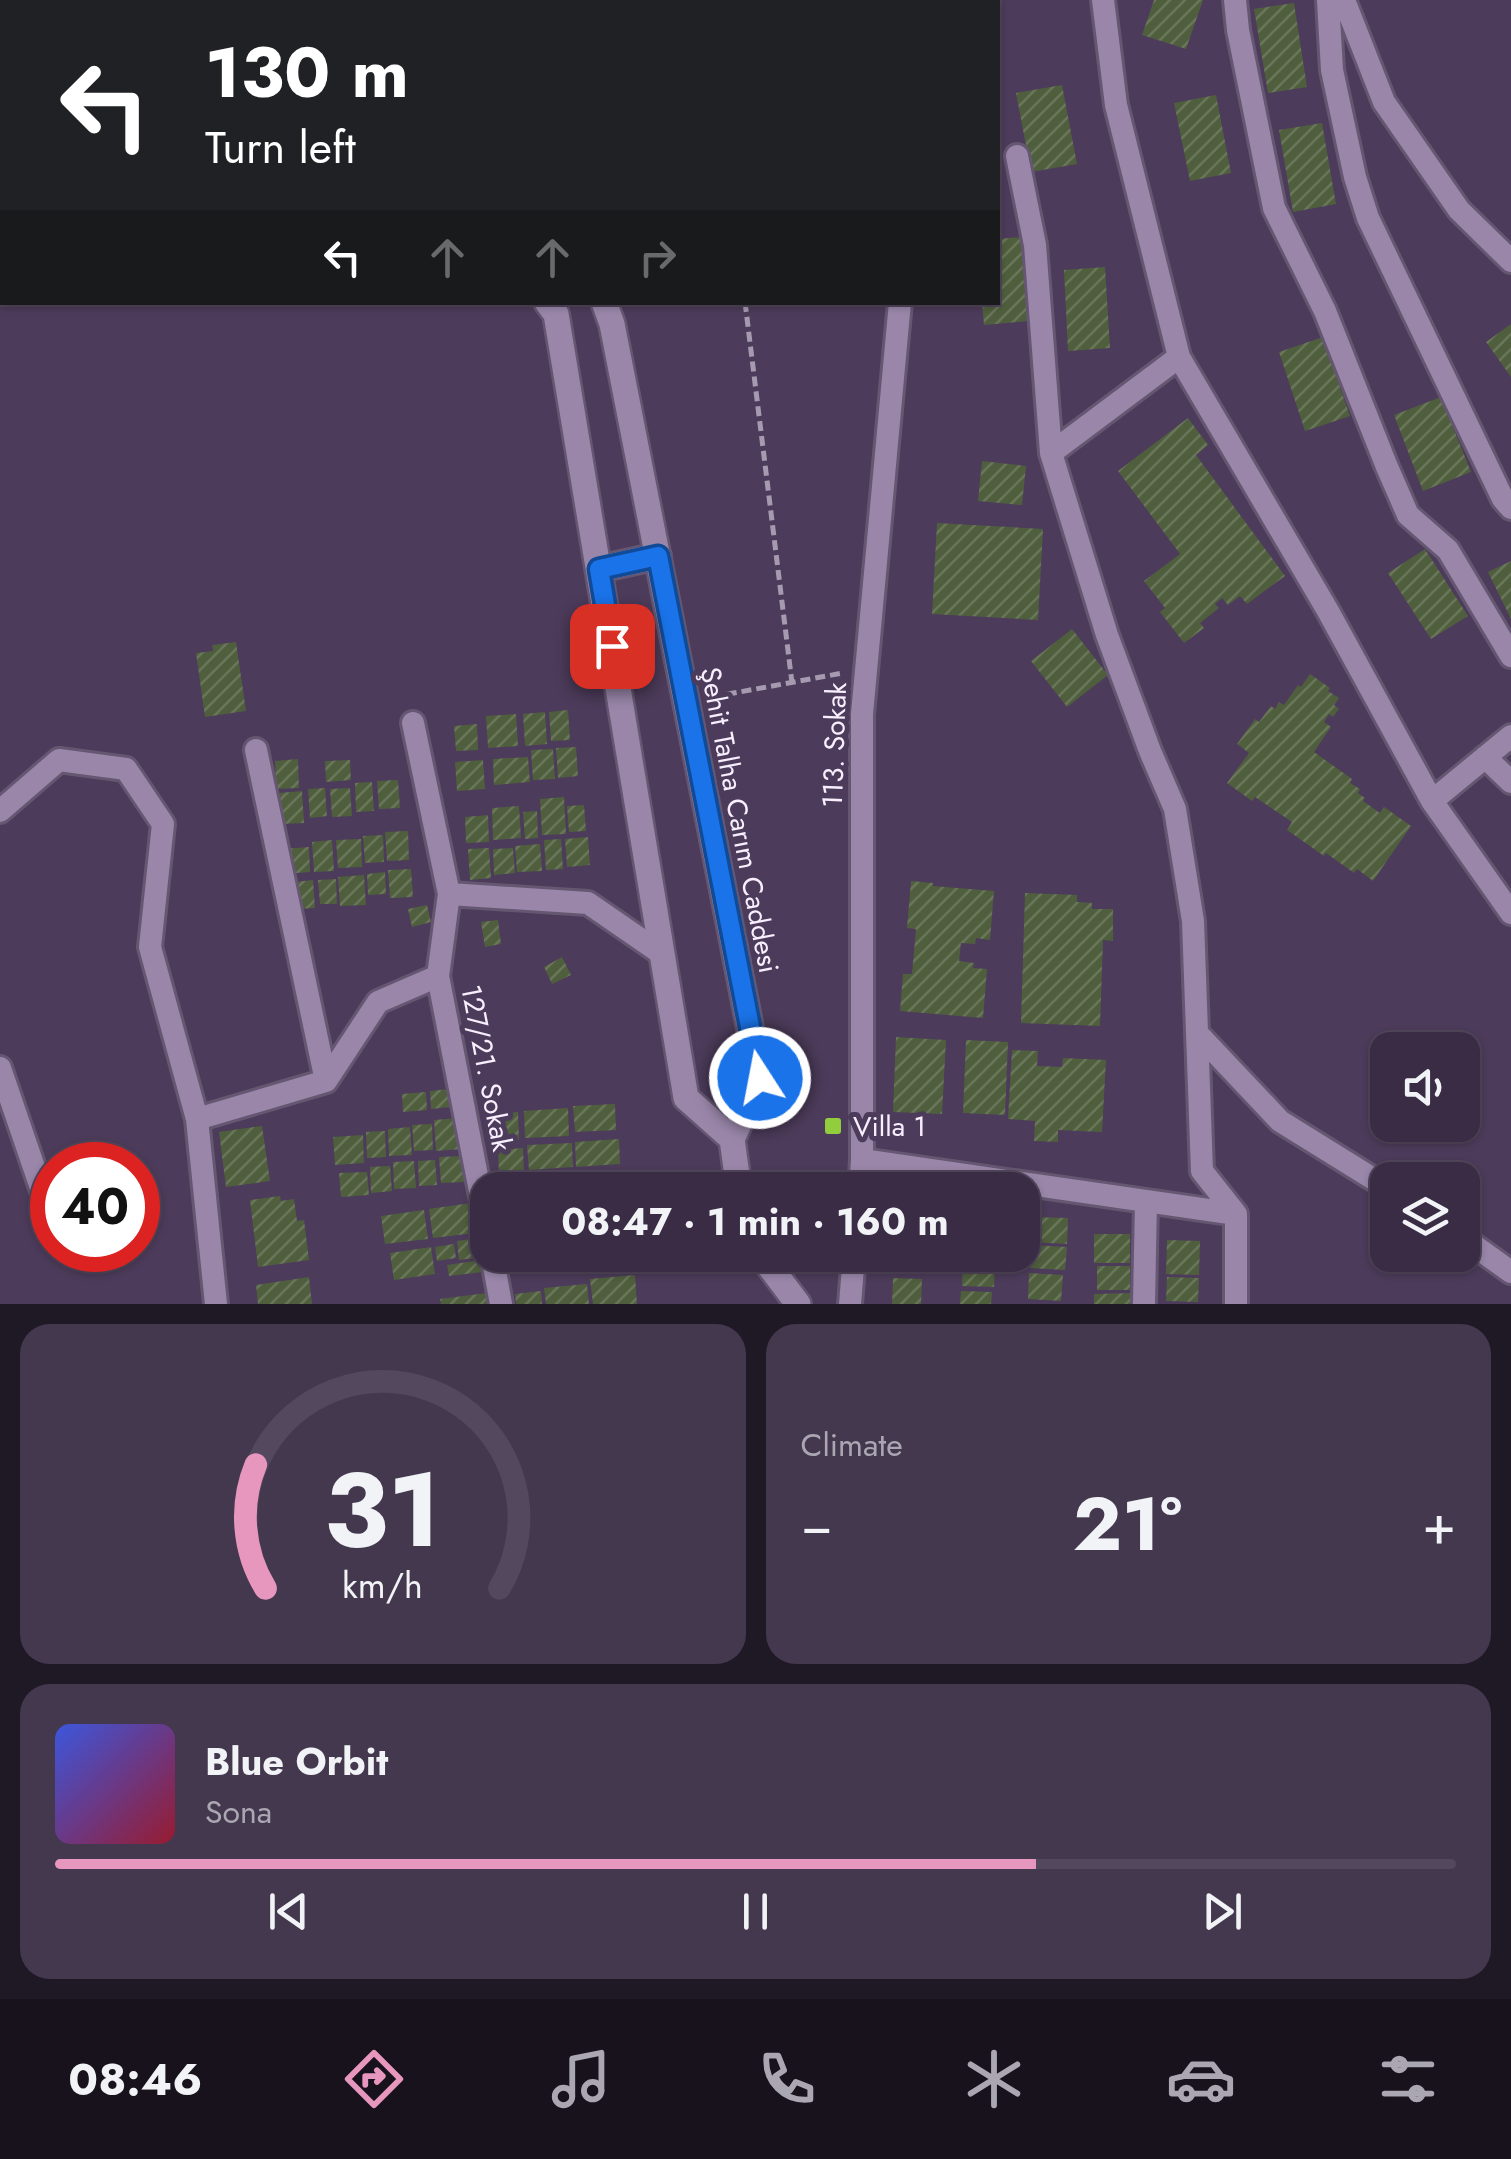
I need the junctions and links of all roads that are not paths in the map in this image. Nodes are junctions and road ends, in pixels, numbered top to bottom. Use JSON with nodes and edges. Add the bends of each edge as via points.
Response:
{"nodes":[{"id":1,"x":1103,"y":0,"type":"edge"},
{"id":2,"x":1235,"y":0,"type":"edge"},
{"id":3,"x":1328,"y":0,"type":"edge"},
{"id":4,"x":1344,"y":0,"type":"edge"},
{"id":5,"x":1017,"y":156,"type":"dead end"},
{"id":6,"x":1511,"y":261,"type":"edge"},
{"id":7,"x":549,"y":305,"type":"edge"},
{"id":8,"x":605,"y":305,"type":"edge"},
{"id":9,"x":900,"y":305,"type":"edge"},
{"id":10,"x":1179,"y":357,"type":"junction"},
{"id":11,"x":1051,"y":454,"type":"junction"},
{"id":12,"x":1511,"y":508,"type":"edge"},
{"id":13,"x":658,"y":556,"type":"junction"},
{"id":14,"x":599,"y":569,"type":"junction"},
{"id":15,"x":1511,"y":656,"type":"edge"},
{"id":16,"x":413,"y":723,"type":"dead end"},
{"id":17,"x":1511,"y":736,"type":"edge"},
{"id":18,"x":256,"y":750,"type":"dead end"},
{"id":19,"x":1485,"y":757,"type":"junction"},
{"id":20,"x":1511,"y":782,"type":"edge"},
{"id":21,"x":1432,"y":801,"type":"junction"},
{"id":22,"x":0,"y":811,"type":"edge"},
{"id":23,"x":449,"y":894,"type":"junction"},
{"id":24,"x":1511,"y":913,"type":"edge"},
{"id":25,"x":662,"y":954,"type":"junction"},
{"id":26,"x":438,"y":976,"type":"junction"},
{"id":27,"x":1197,"y":1034,"type":"junction"},
{"id":28,"x":0,"y":1068,"type":"edge"},
{"id":29,"x":326,"y":1081,"type":"junction"},
{"id":30,"x":197,"y":1119,"type":"junction"},
{"id":31,"x":732,"y":1139,"type":"junction"},
{"id":32,"x":30,"y":1156,"type":"edge"},
{"id":33,"x":862,"y":1160,"type":"junction"},
{"id":34,"x":476,"y":1172,"type":"edge"},
{"id":35,"x":737,"y":1172,"type":"edge"},
{"id":36,"x":861,"y":1172,"type":"edge"},
{"id":37,"x":1370,"y":1177,"type":"edge"},
{"id":38,"x":1146,"y":1201,"type":"junction"},
{"id":39,"x":1236,"y":1214,"type":"junction"},
{"id":40,"x":1480,"y":1250,"type":"edge"},
{"id":41,"x":495,"y":1272,"type":"edge"},
{"id":42,"x":774,"y":1272,"type":"edge"},
{"id":43,"x":853,"y":1272,"type":"edge"},
{"id":44,"x":1511,"y":1272,"type":"edge"},
{"id":45,"x":216,"y":1304,"type":"edge"},
{"id":46,"x":501,"y":1304,"type":"edge"},
{"id":47,"x":798,"y":1304,"type":"edge"},
{"id":48,"x":850,"y":1304,"type":"edge"},
{"id":49,"x":1144,"y":1304,"type":"edge"},
{"id":50,"x":1236,"y":1304,"type":"edge"}],
"edges":[{"from":1,"to":10,"type":"street","via":[[1116,105]]},
{"from":2,"to":15,"type":"street","via":[[1274,208],[1326,311],[1408,516],[1448,550]]},
{"from":3,"to":12,"type":"street","via":[[1332,70],[1368,218]]},
{"from":4,"to":6,"type":"street","via":[[1384,102],[1459,210]]},
{"from":5,"to":11,"type":"street","via":[[1035,245]]},
{"from":7,"to":14,"type":"street"},
{"from":8,"to":13,"type":"street","name":"Şehit Talha Carım Caddesi"},
{"from":9,"to":33,"type":"street","name":"113. Sokak","via":[[862,714]]},
{"from":10,"to":11,"type":"street"},
{"from":10,"to":21,"type":"street"},
{"from":11,"to":27,"type":"street","via":[[1107,635],[1176,809],[1193,921]]},
{"from":13,"to":14,"type":"street"},
{"from":13,"to":31,"type":"street","name":"Şehit Talha Carım Caddesi","via":[[760,1078]]},
{"from":14,"to":25,"type":"street"},
{"from":16,"to":23,"type":"street"},
{"from":17,"to":19,"type":"street"},
{"from":18,"to":29,"type":"street"},
{"from":19,"to":20,"type":"street"},
{"from":19,"to":21,"type":"street"},
{"from":21,"to":24,"type":"street"},
{"from":22,"to":30,"type":"street","via":[[60,760],[126,768],[163,824],[150,946]]},
{"from":23,"to":25,"type":"street","via":[[588,903]]},
{"from":23,"to":26,"type":"street"},
{"from":25,"to":31,"type":"street","via":[[686,1098]]},
{"from":26,"to":29,"type":"street","name":"127/21. Sokak","via":[[378,1002]]},
{"from":26,"to":34,"type":"street","name":"127/21. Sokak"},
{"from":27,"to":37,"type":"street","via":[[1280,1120]]},
{"from":27,"to":39,"type":"street","via":[[1202,1172]]},
{"from":28,"to":32,"type":"street"},
{"from":29,"to":30,"type":"street"},
{"from":30,"to":45,"type":"street"},
{"from":31,"to":35,"type":"street"},
{"from":33,"to":36,"type":"street","name":"113. Sokak"},
{"from":33,"to":38,"type":"street"},
{"from":38,"to":39,"type":"street"},
{"from":38,"to":49,"type":"street"},
{"from":39,"to":50,"type":"street"},
{"from":40,"to":44,"type":"street"},
{"from":41,"to":46,"type":"street"},
{"from":42,"to":47,"type":"street"},
{"from":43,"to":48,"type":"street"}]}
